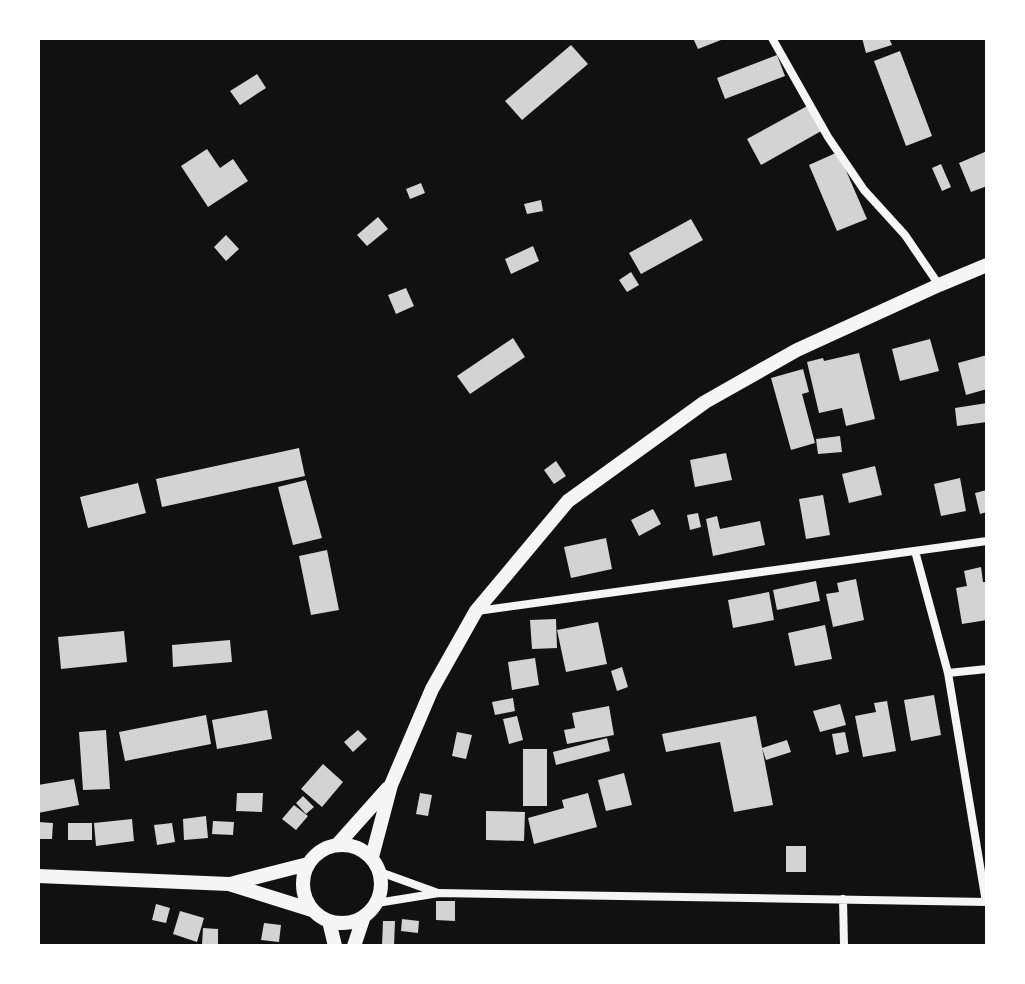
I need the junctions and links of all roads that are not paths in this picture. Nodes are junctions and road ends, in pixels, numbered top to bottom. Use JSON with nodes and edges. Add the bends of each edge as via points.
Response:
{"nodes":[{"id":1,"x":772,"y":38,"type":"edge"},
{"id":2,"x":987,"y":265,"type":"edge"},
{"id":3,"x":939,"y":285,"type":"junction"},
{"id":4,"x":987,"y":541,"type":"edge"},
{"id":5,"x":915,"y":551,"type":"junction"},
{"id":6,"x":476,"y":611,"type":"junction"},
{"id":7,"x":987,"y":669,"type":"edge"},
{"id":8,"x":948,"y":673,"type":"junction"},
{"id":9,"x":391,"y":785,"type":"junction"},
{"id":10,"x":338,"y":844,"type":"junction"},
{"id":11,"x":372,"y":857,"type":"junction"},
{"id":12,"x":308,"y":864,"type":"junction"},
{"id":13,"x":380,"y":872,"type":"junction"},
{"id":14,"x":38,"y":876,"type":"edge"},
{"id":15,"x":229,"y":884,"type":"junction"},
{"id":16,"x":439,"y":893,"type":"junction"},
{"id":17,"x":843,"y":899,"type":"junction"},
{"id":18,"x":987,"y":902,"type":"edge"},
{"id":19,"x":377,"y":903,"type":"junction"},
{"id":20,"x":312,"y":910,"type":"junction"},
{"id":21,"x":364,"y":916,"type":"junction"},
{"id":22,"x":329,"y":921,"type":"junction"},
{"id":23,"x":335,"y":946,"type":"edge"},
{"id":24,"x":354,"y":946,"type":"edge"},
{"id":25,"x":844,"y":946,"type":"edge"}],
"edges":[{"from":1,"to":3,"type":"street","via":[[828,137]]},
{"from":2,"to":3,"type":"main road"},
{"from":3,"to":6,"type":"main road","via":[[797,350],[705,402],[568,501]]},
{"from":4,"to":5,"type":"street"},
{"from":5,"to":6,"type":"street"},
{"from":5,"to":8,"type":"street"},
{"from":6,"to":9,"type":"main road","via":[[432,689]]},
{"from":7,"to":8,"type":"street"},
{"from":8,"to":18,"type":"street"},
{"from":9,"to":10,"type":"main road"},
{"from":9,"to":11,"type":"main road"},
{"from":10,"to":11,"type":"main road"},
{"from":10,"to":12,"type":"main road","via":[[326,847]]},
{"from":11,"to":13,"type":"main road"},
{"from":12,"to":15,"type":"main road"},
{"from":12,"to":20,"type":"main road","via":[[302,887]]},
{"from":13,"to":16,"type":"street"},
{"from":13,"to":19,"type":"main road"},
{"from":14,"to":15,"type":"main road"},
{"from":15,"to":20,"type":"main road"},
{"from":16,"to":17,"type":"street"},
{"from":16,"to":19,"type":"street"},
{"from":17,"to":18,"type":"street"},
{"from":17,"to":25,"type":"street"},
{"from":19,"to":21,"type":"main road"},
{"from":20,"to":22,"type":"main road"},
{"from":21,"to":22,"type":"main road","via":[[347,923]]},
{"from":21,"to":24,"type":"main road"},
{"from":22,"to":23,"type":"main road"}]}
